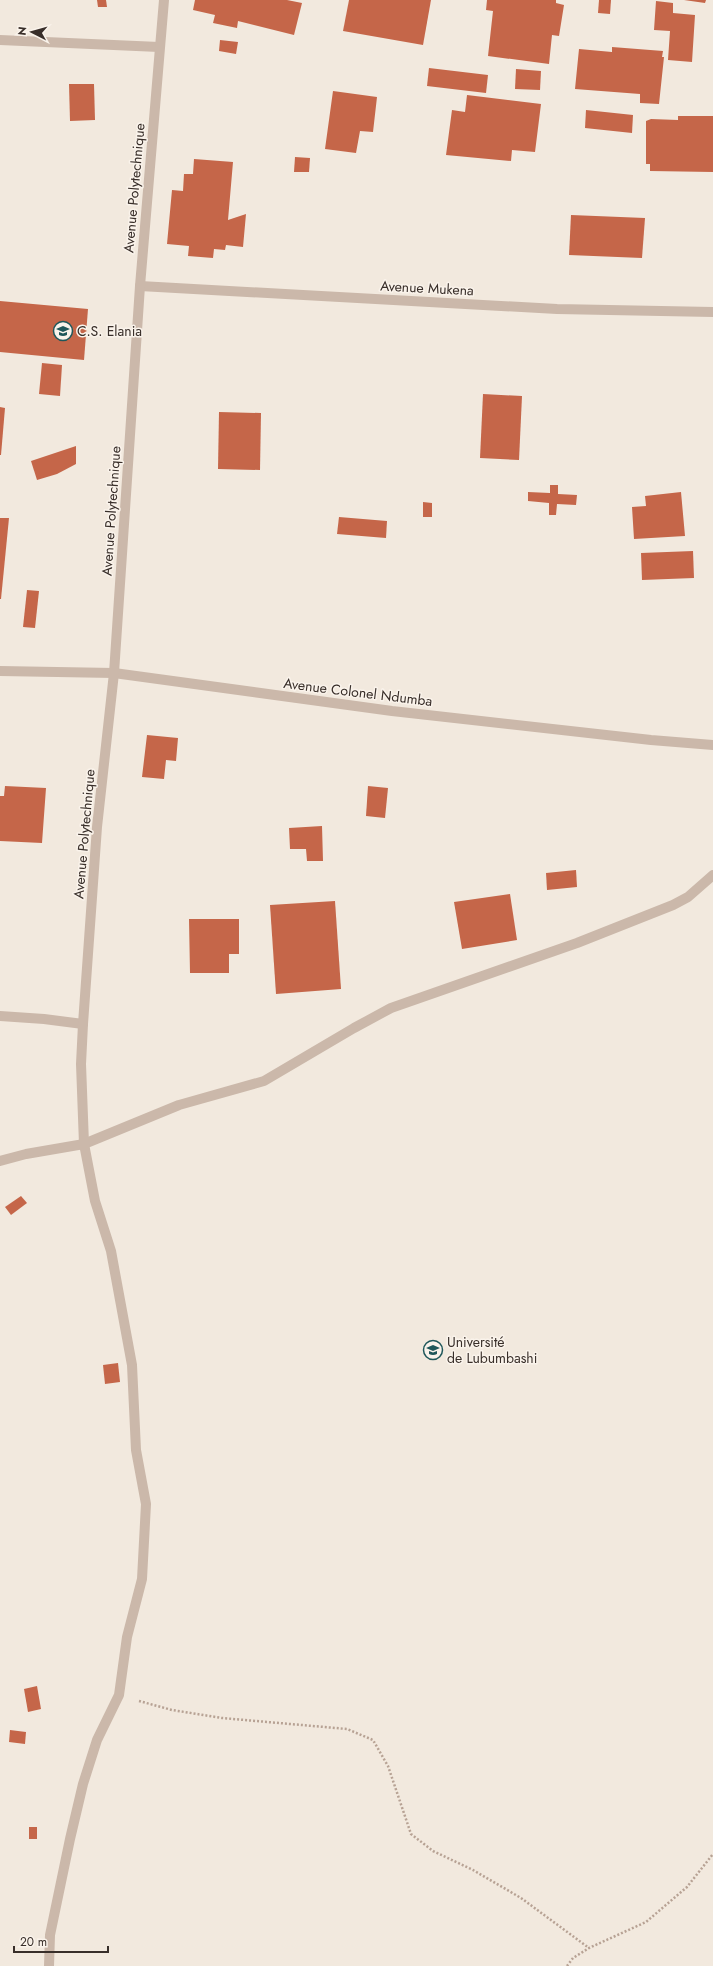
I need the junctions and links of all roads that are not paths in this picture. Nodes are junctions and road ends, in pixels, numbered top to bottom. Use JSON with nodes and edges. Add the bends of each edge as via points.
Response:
{"nodes":[{"id":1,"x":164,"y":0,"type":"edge"},
{"id":2,"x":0,"y":40,"type":"edge"},
{"id":3,"x":159,"y":46,"type":"junction"},
{"id":4,"x":140,"y":286,"type":"junction"},
{"id":5,"x":713,"y":312,"type":"edge"},
{"id":6,"x":0,"y":671,"type":"edge"},
{"id":7,"x":114,"y":673,"type":"junction"},
{"id":8,"x":713,"y":744,"type":"edge"},
{"id":9,"x":713,"y":875,"type":"edge"},
{"id":10,"x":0,"y":1016,"type":"edge"},
{"id":11,"x":83,"y":1024,"type":"junction"},
{"id":12,"x":84,"y":1144,"type":"junction"},
{"id":13,"x":0,"y":1161,"type":"edge"},
{"id":14,"x":49,"y":1966,"type":"edge"}],
"edges":[{"from":1,"to":3,"type":"street","name":"Avenue Polytechnique"},
{"from":2,"to":3,"type":"street"},
{"from":3,"to":4,"type":"street","name":"Avenue Polytechnique"},
{"from":4,"to":5,"type":"street","name":"Avenue Mukena","via":[[557,309]]},
{"from":4,"to":7,"type":"street","name":"Avenue Polytechnique"},
{"from":6,"to":7,"type":"street","name":"Avenue Colonel Ndumba"},
{"from":7,"to":8,"type":"street","name":"Avenue Colonel Ndumba","via":[[392,711],[651,740]]},
{"from":7,"to":11,"type":"street","name":"Avenue Polytechnique","via":[[97,826]]},
{"from":9,"to":12,"type":"street","via":[[688,897],[673,905],[577,943],[391,1008],[264,1081],[179,1105]]},
{"from":10,"to":11,"type":"street"},
{"from":11,"to":12,"type":"street","name":"Avenue Polytechnique"},
{"from":12,"to":13,"type":"street"},
{"from":12,"to":14,"type":"street","name":"Avenue Polytechnique","via":[[95,1201],[111,1251],[132,1365],[136,1450],[146,1504],[142,1579],[127,1637],[119,1696],[97,1740],[83,1784],[50,1935]]}]}
